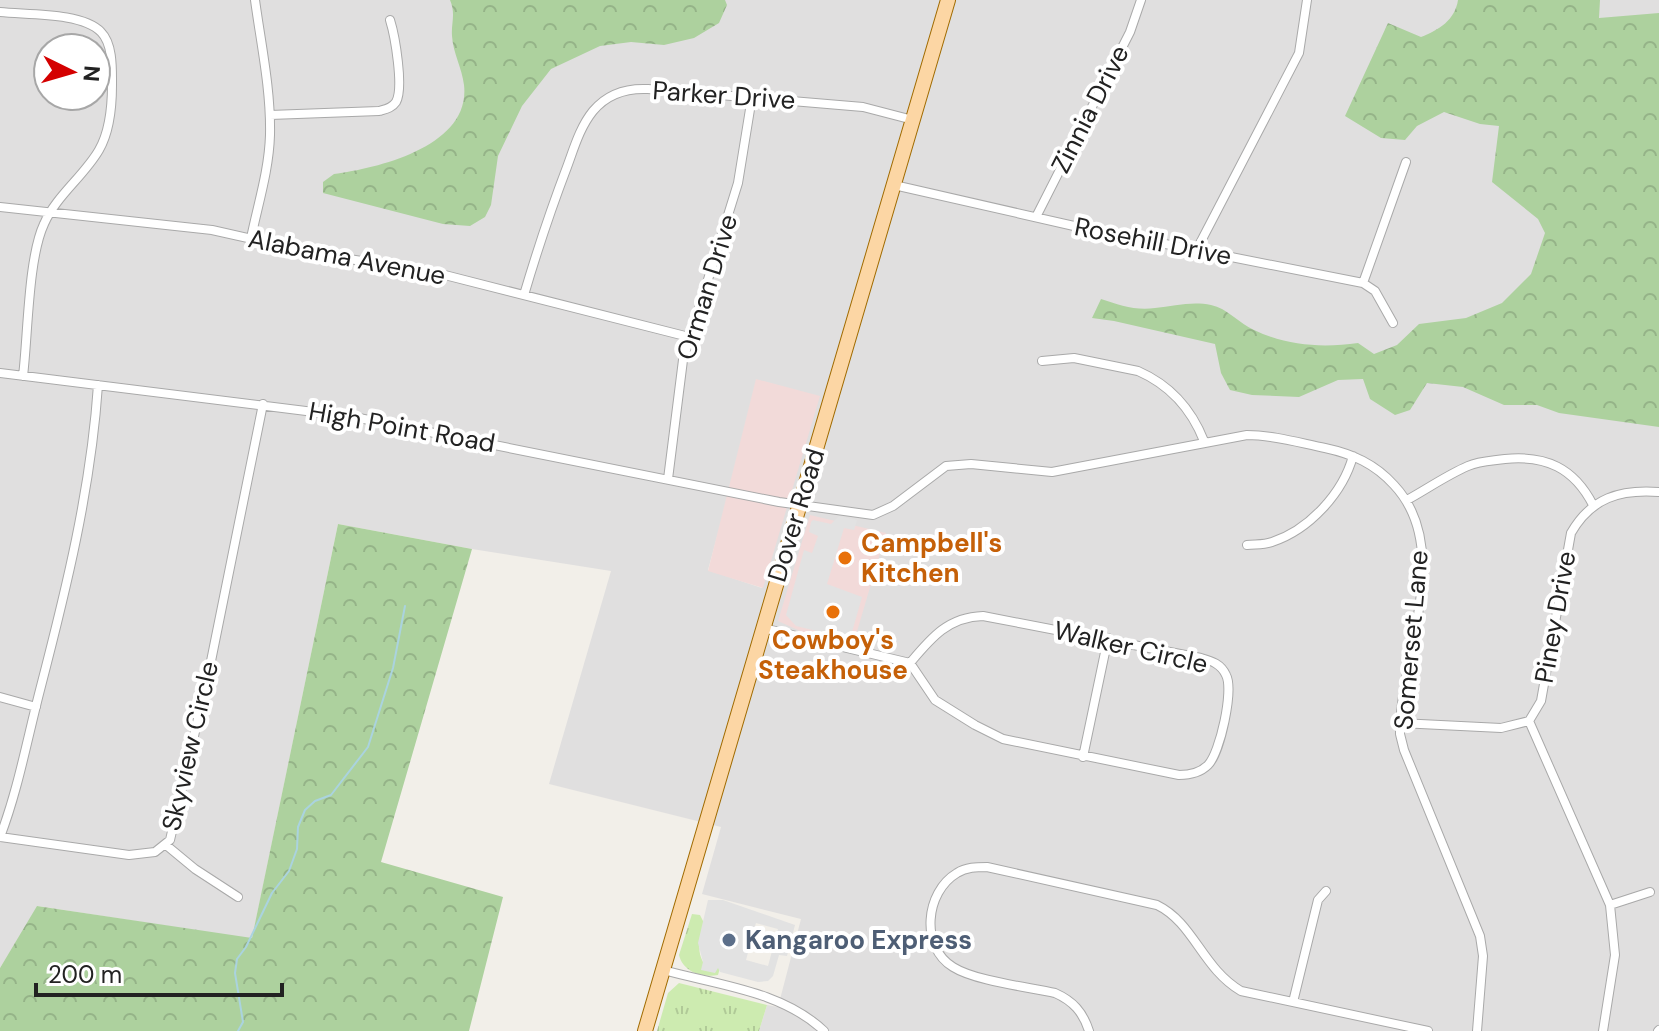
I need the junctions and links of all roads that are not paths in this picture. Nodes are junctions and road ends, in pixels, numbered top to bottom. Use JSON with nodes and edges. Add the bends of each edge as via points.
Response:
{"nodes":[{"id":1,"x":255,"y":0,"type":"edge"},
{"id":2,"x":948,"y":0,"type":"edge"},
{"id":3,"x":1141,"y":0,"type":"edge"},
{"id":4,"x":1307,"y":0,"type":"edge"},
{"id":5,"x":0,"y":12,"type":"edge"},
{"id":6,"x":390,"y":20,"type":"dead end"},
{"id":7,"x":752,"y":97,"type":"junction"},
{"id":8,"x":270,"y":115,"type":"junction"},
{"id":9,"x":913,"y":120,"type":"junction"},
{"id":10,"x":1406,"y":162,"type":"dead end"},
{"id":11,"x":894,"y":185,"type":"junction"},
{"id":12,"x":0,"y":207,"type":"edge"},
{"id":13,"x":51,"y":212,"type":"junction"},
{"id":14,"x":1036,"y":217,"type":"junction"},
{"id":15,"x":251,"y":238,"type":"junction"},
{"id":16,"x":1197,"y":249,"type":"junction"},
{"id":17,"x":1363,"y":283,"type":"junction"},
{"id":18,"x":524,"y":295,"type":"junction"},
{"id":19,"x":1393,"y":323,"type":"dead end"},
{"id":20,"x":689,"y":337,"type":"junction"},
{"id":21,"x":1042,"y":361,"type":"dead end"},
{"id":22,"x":0,"y":373,"type":"edge"},
{"id":23,"x":23,"y":376,"type":"junction"},
{"id":24,"x":98,"y":385,"type":"junction"},
{"id":25,"x":263,"y":404,"type":"junction"},
{"id":26,"x":1204,"y":441,"type":"junction"},
{"id":27,"x":1353,"y":456,"type":"junction"},
{"id":28,"x":668,"y":479,"type":"junction"},
{"id":29,"x":1659,"y":492,"type":"edge"},
{"id":30,"x":1407,"y":500,"type":"junction"},
{"id":31,"x":1593,"y":505,"type":"junction"},
{"id":32,"x":800,"y":506,"type":"junction"},
{"id":33,"x":1247,"y":545,"type":"dead end"},
{"id":34,"x":763,"y":628,"type":"junction"},
{"id":35,"x":1108,"y":638,"type":"junction"},
{"id":36,"x":910,"y":663,"type":"junction"},
{"id":37,"x":0,"y":697,"type":"edge"},
{"id":38,"x":36,"y":707,"type":"junction"},
{"id":39,"x":1529,"y":721,"type":"junction"},
{"id":40,"x":1400,"y":723,"type":"junction"},
{"id":41,"x":1083,"y":757,"type":"junction"},
{"id":42,"x":0,"y":837,"type":"edge"},
{"id":43,"x":166,"y":845,"type":"junction"},
{"id":44,"x":1326,"y":891,"type":"dead end"},
{"id":45,"x":1650,"y":892,"type":"dead end"},
{"id":46,"x":238,"y":897,"type":"dead end"},
{"id":47,"x":1610,"y":905,"type":"junction"},
{"id":48,"x":663,"y":970,"type":"junction"},
{"id":49,"x":1293,"y":1002,"type":"junction"},
{"id":50,"x":645,"y":1031,"type":"edge"},
{"id":51,"x":824,"y":1031,"type":"edge"},
{"id":52,"x":1089,"y":1031,"type":"edge"},
{"id":53,"x":1428,"y":1031,"type":"edge"},
{"id":54,"x":1477,"y":1031,"type":"edge"},
{"id":55,"x":1603,"y":1031,"type":"edge"}],
"edges":[{"from":1,"to":8,"type":"street"},
{"from":2,"to":9,"type":"main road","name":"Dover Road"},
{"from":3,"to":14,"type":"street","name":"Zinnia Drive","via":[[1130,32]]},
{"from":4,"to":16,"type":"street","via":[[1299,53]]},
{"from":5,"to":13,"type":"street","via":[[72,19],[100,30],[111,60],[109,123],[99,151]]},
{"from":6,"to":8,"type":"street","via":[[399,85],[394,105],[379,111]]},
{"from":7,"to":9,"type":"street","name":"Parker Drive","via":[[863,107]]},
{"from":7,"to":18,"type":"street","name":"Parker Drive","via":[[631,88],[608,98],[580,131]]},
{"from":7,"to":20,"type":"street","name":"Orman Drive","via":[[738,183]]},
{"from":8,"to":15,"type":"street","via":[[267,165]]},
{"from":9,"to":11,"type":"main road","name":"Dover Road"},
{"from":10,"to":17,"type":"street"},
{"from":11,"to":14,"type":"street","name":"Rosehill Drive"},
{"from":11,"to":32,"type":"main road","name":"Dover Road"},
{"from":12,"to":13,"type":"street","name":"Alabama Avenue"},
{"from":13,"to":15,"type":"street","name":"Alabama Avenue"},
{"from":13,"to":23,"type":"street","via":[[34,270]]},
{"from":14,"to":16,"type":"street","name":"Rosehill Drive"},
{"from":15,"to":18,"type":"street","name":"Alabama Avenue"},
{"from":16,"to":17,"type":"street","name":"Rosehill Drive"},
{"from":17,"to":19,"type":"street","via":[[1375,291]]},
{"from":18,"to":20,"type":"street","name":"Alabama Avenue"},
{"from":20,"to":28,"type":"street","name":"Orman Drive"},
{"from":21,"to":26,"type":"street","via":[[1074,358],[1147,375],[1170,389]]},
{"from":22,"to":23,"type":"street","name":"High Point Road"},
{"from":23,"to":24,"type":"street","name":"High Point Road"},
{"from":24,"to":25,"type":"street","name":"High Point Road"},
{"from":24,"to":38,"type":"street","name":"Skyview Circle","via":[[76,543]]},
{"from":25,"to":28,"type":"street","name":"High Point Road","via":[[401,425]]},
{"from":25,"to":43,"type":"street","name":"Skyview Circle","via":[[176,824]]},
{"from":26,"to":27,"type":"street","name":"Somerset Lane","via":[[1259,435]]},
{"from":26,"to":32,"type":"street","name":"Somerset Lane","via":[[1054,471],[946,466],[873,515]]},
{"from":27,"to":30,"type":"street","name":"Somerset Lane","via":[[1376,469]]},
{"from":27,"to":33,"type":"street","via":[[1344,480],[1315,515],[1270,543]]},
{"from":28,"to":32,"type":"street","name":"High Point Road"},
{"from":29,"to":31,"type":"street","via":[[1633,490]]},
{"from":30,"to":31,"type":"street","via":[[1471,465],[1522,457],[1568,472]]},
{"from":30,"to":40,"type":"street","name":"Somerset Lane","via":[[1420,537],[1422,573]]},
{"from":31,"to":39,"type":"street","name":"Piney Drive","via":[[1568,540],[1541,701]]},
{"from":32,"to":34,"type":"main road","name":"Dover Road"},
{"from":34,"to":36,"type":"street"},
{"from":34,"to":48,"type":"main road","name":"Dover Road"},
{"from":35,"to":36,"type":"street","name":"Walker Circle","via":[[970,616],[946,625]]},
{"from":35,"to":41,"type":"street"},
{"from":35,"to":41,"type":"street","name":"Walker Circle","via":[[1220,666],[1230,688],[1219,744],[1205,768],[1184,775]]},
{"from":36,"to":41,"type":"street","name":"Walker Circle","via":[[935,700],[985,732]]},
{"from":37,"to":38,"type":"street"},
{"from":38,"to":42,"type":"street","name":"Skyview Circle"},
{"from":39,"to":40,"type":"street","via":[[1501,728]]},
{"from":39,"to":47,"type":"street"},
{"from":40,"to":54,"type":"street","name":"Somerset Lane","via":[[1404,750],[1480,936]]},
{"from":42,"to":43,"type":"street","name":"Skyview Circle","via":[[129,855]]},
{"from":43,"to":46,"type":"street"},
{"from":44,"to":49,"type":"street","via":[[1318,900]]},
{"from":45,"to":47,"type":"street"},
{"from":47,"to":55,"type":"street","via":[[1615,955]]},
{"from":48,"to":50,"type":"main road","name":"Dover Road"},
{"from":48,"to":51,"type":"street","via":[[780,1001]]},
{"from":49,"to":52,"type":"street","via":[[1241,991],[1216,972],[1180,922],[1157,905],[987,867],[960,871],[947,880],[931,917],[930,932],[940,956],[964,973],[1067,998]]},
{"from":49,"to":53,"type":"street"}]}
